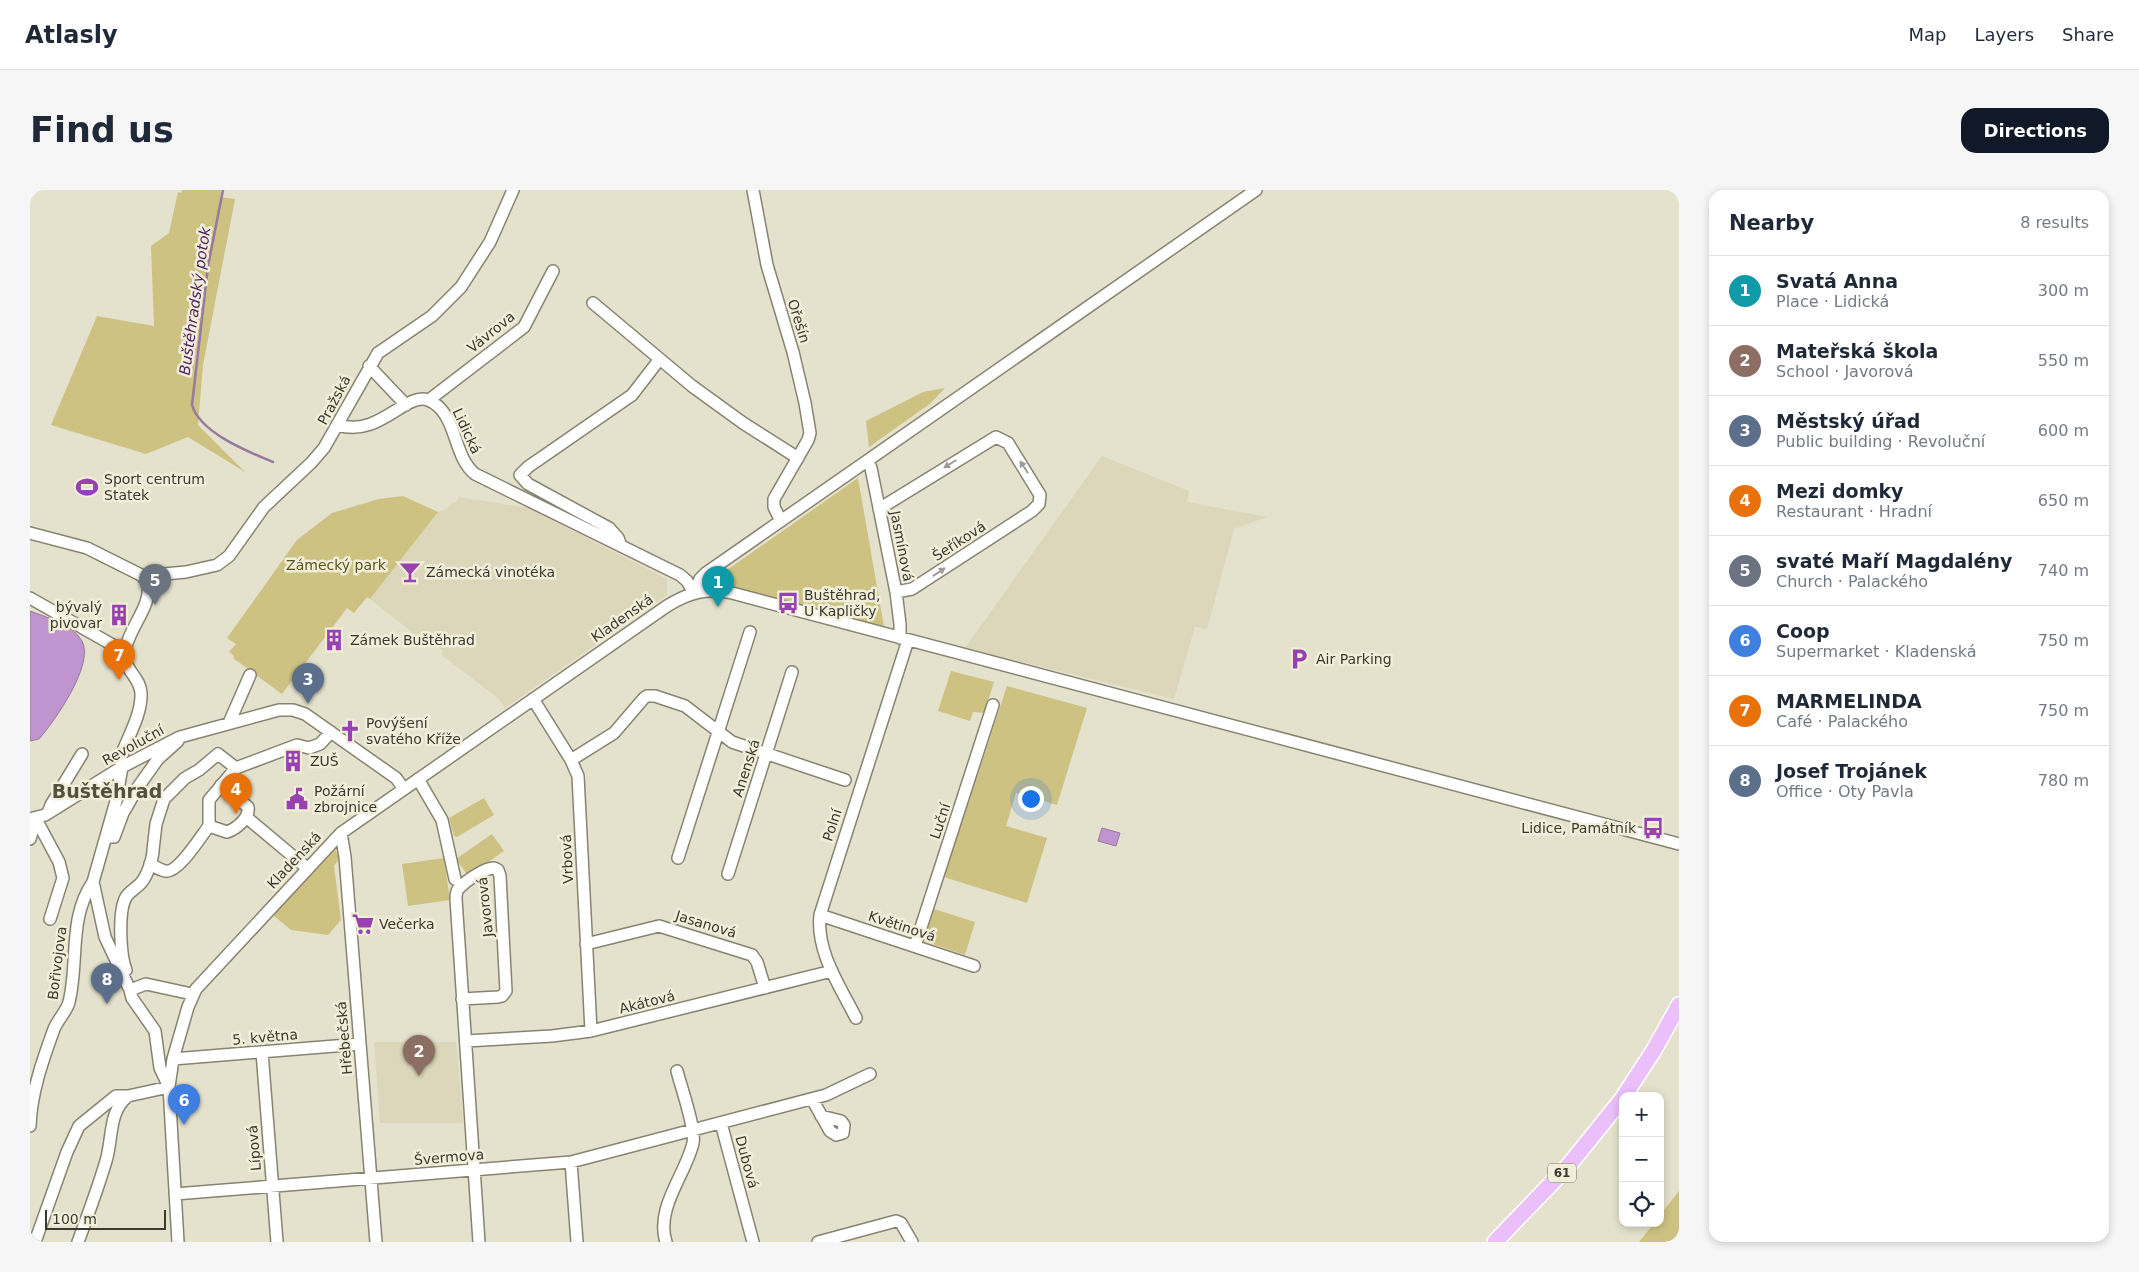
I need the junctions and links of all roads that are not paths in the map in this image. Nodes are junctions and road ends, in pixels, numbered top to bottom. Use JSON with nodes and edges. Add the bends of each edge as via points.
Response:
{"nodes":[{"id":1,"x":513,"y":190,"type":"edge"},
{"id":2,"x":753,"y":190,"type":"edge"},
{"id":3,"x":1256,"y":190,"type":"edge"},
{"id":4,"x":552,"y":271,"type":"dead end"},
{"id":5,"x":593,"y":303,"type":"dead end"},
{"id":6,"x":659,"y":360,"type":"junction"},
{"id":7,"x":369,"y":366,"type":"junction"},
{"id":8,"x":428,"y":400,"type":"junction"},
{"id":9,"x":406,"y":405,"type":"junction"},
{"id":10,"x":338,"y":426,"type":"junction"},
{"id":11,"x":798,"y":458,"type":"junction"},
{"id":12,"x":867,"y":461,"type":"junction"},
{"id":13,"x":880,"y":509,"type":"junction"},
{"id":14,"x":781,"y":521,"type":"junction"},
{"id":15,"x":30,"y":533,"type":"edge"},
{"id":16,"x":621,"y":546,"type":"junction"},
{"id":17,"x":148,"y":582,"type":"junction"},
{"id":18,"x":896,"y":592,"type":"junction"},
{"id":19,"x":694,"y":593,"type":"junction"},
{"id":20,"x":30,"y":598,"type":"edge"},
{"id":21,"x":750,"y":632,"type":"dead end"},
{"id":22,"x":904,"y":639,"type":"junction"},
{"id":23,"x":125,"y":652,"type":"junction"},
{"id":24,"x":792,"y":672,"type":"dead end"},
{"id":25,"x":250,"y":675,"type":"dead end"},
{"id":26,"x":533,"y":699,"type":"junction"},
{"id":27,"x":994,"y":705,"type":"dead end"},
{"id":28,"x":230,"y":723,"type":"junction"},
{"id":29,"x":331,"y":732,"type":"junction"},
{"id":30,"x":718,"y":732,"type":"junction"},
{"id":31,"x":180,"y":737,"type":"junction"},
{"id":32,"x":82,"y":754,"type":"dead end"},
{"id":33,"x":766,"y":754,"type":"junction"},
{"id":34,"x":571,"y":760,"type":"junction"},
{"id":35,"x":122,"y":766,"type":"junction"},
{"id":36,"x":236,"y":768,"type":"junction"},
{"id":37,"x":418,"y":779,"type":"junction"},
{"id":38,"x":845,"y":780,"type":"dead end"},
{"id":39,"x":221,"y":785,"type":"junction"},
{"id":40,"x":404,"y":789,"type":"junction"},
{"id":41,"x":48,"y":813,"type":"junction"},
{"id":42,"x":246,"y":817,"type":"junction"},
{"id":43,"x":33,"y":819,"type":"edge"},
{"id":44,"x":209,"y":826,"type":"junction"},
{"id":45,"x":341,"y":833,"type":"junction"},
{"id":46,"x":106,"y":837,"type":"junction"},
{"id":47,"x":30,"y":840,"type":"edge"},
{"id":48,"x":1679,"y":844,"type":"edge"},
{"id":49,"x":678,"y":858,"type":"dead end"},
{"id":50,"x":150,"y":864,"type":"junction"},
{"id":51,"x":307,"y":868,"type":"junction"},
{"id":52,"x":728,"y":874,"type":"dead end"},
{"id":53,"x":455,"y":880,"type":"dead end"},
{"id":54,"x":93,"y":882,"type":"junction"},
{"id":55,"x":820,"y":915,"type":"junction"},
{"id":56,"x":50,"y":919,"type":"dead end"},
{"id":57,"x":586,"y":944,"type":"junction"},
{"id":58,"x":915,"y":946,"type":"junction"},
{"id":59,"x":974,"y":966,"type":"dead end"},
{"id":60,"x":832,"y":971,"type":"junction"},
{"id":61,"x":765,"y":988,"type":"junction"},
{"id":62,"x":130,"y":990,"type":"junction"},
{"id":63,"x":192,"y":994,"type":"junction"},
{"id":64,"x":462,"y":999,"type":"junction"},
{"id":65,"x":1679,"y":1005,"type":"edge"},
{"id":66,"x":856,"y":1018,"type":"dead end"},
{"id":67,"x":591,"y":1031,"type":"junction"},
{"id":68,"x":466,"y":1042,"type":"junction"},
{"id":69,"x":360,"y":1044,"type":"junction"},
{"id":70,"x":262,"y":1052,"type":"junction"},
{"id":71,"x":173,"y":1060,"type":"junction"},
{"id":72,"x":677,"y":1071,"type":"dead end"},
{"id":73,"x":870,"y":1074,"type":"dead end"},
{"id":74,"x":169,"y":1087,"type":"junction"},
{"id":75,"x":1627,"y":1092,"type":"edge"},
{"id":76,"x":128,"y":1096,"type":"junction"},
{"id":77,"x":812,"y":1099,"type":"junction"},
{"id":78,"x":31,"y":1101,"type":"edge"},
{"id":79,"x":1619,"y":1103,"type":"edge"},
{"id":80,"x":821,"y":1116,"type":"dead end"},
{"id":81,"x":721,"y":1123,"type":"junction"},
{"id":82,"x":30,"y":1126,"type":"edge"},
{"id":83,"x":692,"y":1130,"type":"junction"},
{"id":84,"x":571,"y":1162,"type":"junction"},
{"id":85,"x":474,"y":1170,"type":"junction"},
{"id":86,"x":371,"y":1178,"type":"junction"},
{"id":87,"x":272,"y":1186,"type":"junction"},
{"id":88,"x":175,"y":1194,"type":"junction"},
{"id":89,"x":35,"y":1242,"type":"edge"},
{"id":90,"x":78,"y":1242,"type":"edge"},
{"id":91,"x":178,"y":1242,"type":"edge"},
{"id":92,"x":277,"y":1242,"type":"edge"},
{"id":93,"x":376,"y":1242,"type":"edge"},
{"id":94,"x":480,"y":1242,"type":"edge"},
{"id":95,"x":577,"y":1242,"type":"edge"},
{"id":96,"x":666,"y":1242,"type":"edge"},
{"id":97,"x":753,"y":1242,"type":"edge"},
{"id":98,"x":818,"y":1242,"type":"edge"},
{"id":99,"x":912,"y":1242,"type":"edge"},
{"id":100,"x":1495,"y":1242,"type":"edge"}],
"edges":[{"from":1,"to":7,"type":"street","name":"Pražská","via":[[490,242],[461,287],[432,316],[382,350]]},
{"from":2,"to":11,"type":"street","name":"Ořešín","via":[[767,265],[809,426],[810,436]]},
{"from":3,"to":12,"type":"street"},
{"from":4,"to":8,"type":"street","name":"Vávrova","via":[[521,330]]},
{"from":5,"to":6,"type":"street"},
{"from":6,"to":11,"type":"street","via":[[730,414]]},
{"from":6,"to":16,"type":"street","name":"Lidická","via":[[632,395],[520,475],[528,484],[609,528]]},
{"from":7,"to":9,"type":"street"},
{"from":7,"to":10,"type":"street","name":"Pražská"},
{"from":8,"to":9,"type":"street"},
{"from":8,"to":16,"type":"street","name":"Lidická","via":[[444,414],[468,467],[475,474]]},
{"from":9,"to":10,"type":"street","via":[[368,426],[350,429]]},
{"from":10,"to":17,"type":"street","name":"Pražská","via":[[317,457],[264,507],[225,560],[214,566],[164,574]]},
{"from":11,"to":14,"type":"street","name":"Ořešín","via":[[774,499]]},
{"from":12,"to":13,"type":"street","name":"Jasmínová"},
{"from":12,"to":14,"type":"street"},
{"from":13,"to":18,"type":"street","name":"Jasmínová"},
{"from":18,"to":13,"type":"street","name":"Šeříková","one_way":true,"via":[[912,589],[1036,508],[1039,491],[1005,440],[996,437]]},
{"from":14,"to":19,"type":"street","via":[[706,573]]},
{"from":15,"to":17,"type":"street","via":[[87,548],[141,575]]},
{"from":16,"to":19,"type":"street","name":"Lidická","via":[[683,577]]},
{"from":17,"to":23,"type":"street","via":[[145,604]]},
{"from":18,"to":22,"type":"street","name":"Jasmínová"},
{"from":19,"to":22,"type":"street","via":[[708,590],[726,592]]},
{"from":19,"to":26,"type":"street","name":"Kladenská","via":[[667,606]]},
{"from":20,"to":23,"type":"street"},
{"from":21,"to":30,"type":"street"},
{"from":22,"to":48,"type":"street"},
{"from":22,"to":55,"type":"street","name":"Polní"},
{"from":23,"to":35,"type":"street","name":"Bořivojova","via":[[126,664],[140,687],[141,698],[120,759]]},
{"from":24,"to":33,"type":"street","name":"Anenská"},
{"from":25,"to":28,"type":"street"},
{"from":26,"to":34,"type":"street","name":"Vrbová"},
{"from":26,"to":37,"type":"street","name":"Kladenská"},
{"from":27,"to":58,"type":"street","name":"Luční"},
{"from":28,"to":29,"type":"street","name":"Revoluční","via":[[279,710],[294,710]]},
{"from":28,"to":31,"type":"street","name":"Revoluční"},
{"from":29,"to":36,"type":"street","via":[[320,744],[307,748],[297,745]]},
{"from":29,"to":40,"type":"street","name":"Revoluční","via":[[396,778]]},
{"from":30,"to":33,"type":"street","via":[[732,742]]},
{"from":30,"to":34,"type":"street","via":[[689,708],[647,696],[614,733]]},
{"from":30,"to":49,"type":"street"},
{"from":31,"to":35,"type":"street","name":"Revoluční"},
{"from":31,"to":46,"type":"street","via":[[154,764],[138,787],[114,837]]},
{"from":32,"to":41,"type":"street"},
{"from":33,"to":38,"type":"street"},
{"from":33,"to":52,"type":"street","name":"Anenská"},
{"from":34,"to":57,"type":"street","name":"Vrbová","via":[[578,776]]},
{"from":35,"to":41,"type":"street","name":"Revoluční"},
{"from":35,"to":46,"type":"street","name":"Bořivojova"},
{"from":36,"to":39,"type":"street"},
{"from":36,"to":50,"type":"street","via":[[218,754],[183,779],[162,803]]},
{"from":37,"to":40,"type":"street","name":"Kladenská"},
{"from":37,"to":53,"type":"street","name":"Javorová","via":[[442,820]]},
{"from":39,"to":42,"type":"street","via":[[248,807]]},
{"from":39,"to":44,"type":"street","via":[[209,800]]},
{"from":40,"to":45,"type":"street","name":"Kladenská"},
{"from":41,"to":43,"type":"street","name":"Revoluční"},
{"from":42,"to":44,"type":"street","via":[[229,832]]},
{"from":42,"to":51,"type":"street"},
{"from":43,"to":47,"type":"street"},
{"from":43,"to":56,"type":"street","via":[[59,862],[63,878]]},
{"from":44,"to":50,"type":"street","via":[[189,854],[171,871]]},
{"from":45,"to":51,"type":"street","name":"Kladenská"},
{"from":45,"to":69,"type":"street","name":"Hřebečská"},
{"from":46,"to":54,"type":"street","name":"Bořivojova"},
{"from":50,"to":62,"type":"street","via":[[122,909],[122,959],[131,982]]},
{"from":51,"to":63,"type":"street","name":"Kladenská"},
{"from":54,"to":62,"type":"street","via":[[105,938]]},
{"from":54,"to":78,"type":"street","name":"Bořivojova","via":[[77,919],[69,1003],[55,1026]]},
{"from":55,"to":58,"type":"street","name":"Květinová"},
{"from":55,"to":60,"type":"street","name":"Polní","via":[[822,941]]},
{"from":57,"to":61,"type":"street","name":"Jasanová","via":[[662,926],[752,954]]},
{"from":57,"to":67,"type":"street","name":"Vrbová"},
{"from":58,"to":59,"type":"street","name":"Květinová"},
{"from":60,"to":61,"type":"street","name":"Akátová"},
{"from":60,"to":66,"type":"street","name":"Polní"},
{"from":61,"to":67,"type":"street","name":"Akátová"},
{"from":62,"to":63,"type":"street","via":[[146,984]]},
{"from":62,"to":74,"type":"street","via":[[155,1031],[160,1068]]},
{"from":63,"to":71,"type":"street","name":"Kladenská"},
{"from":64,"to":64,"type":"street","name":"Javorová","via":[[456,894],[461,887],[494,868],[500,876],[506,991],[498,997]]},
{"from":64,"to":68,"type":"street","name":"Javorová"},
{"from":65,"to":75,"type":"main road","number":"61"},
{"from":67,"to":68,"type":"street","name":"Akátová"},
{"from":68,"to":85,"type":"street","name":"Javorová"},
{"from":69,"to":70,"type":"street","name":"5. května"},
{"from":69,"to":86,"type":"street","name":"Hřebečská"},
{"from":70,"to":71,"type":"street","name":"5. května"},
{"from":70,"to":87,"type":"street","name":"Lípová"},
{"from":71,"to":74,"type":"street","name":"Kladenská"},
{"from":72,"to":83,"type":"street"},
{"from":73,"to":77,"type":"street","name":"Dubová"},
{"from":74,"to":76,"type":"street"},
{"from":74,"to":88,"type":"street","name":"Kladenská"},
{"from":76,"to":89,"type":"street","via":[[114,1097],[79,1126]]},
{"from":76,"to":90,"type":"street","via":[[120,1103],[112,1123],[106,1162]]},
{"from":77,"to":80,"type":"street"},
{"from":77,"to":81,"type":"street","name":"Dubová"},
{"from":78,"to":82,"type":"street","name":"Bořivojova"},
{"from":79,"to":100,"type":"main road","number":"61","via":[[1569,1165]]},
{"from":81,"to":83,"type":"street","name":"Švermova"},
{"from":81,"to":97,"type":"street","name":"Dubová"},
{"from":83,"to":84,"type":"street","name":"Švermova"},
{"from":83,"to":96,"type":"street","via":[[692,1144],[669,1200],[664,1230]]},
{"from":84,"to":85,"type":"street","name":"Švermova"},
{"from":84,"to":95,"type":"street"},
{"from":85,"to":86,"type":"street","name":"Švermova"},
{"from":85,"to":94,"type":"street","name":"Javorová"},
{"from":86,"to":87,"type":"street","name":"Švermova"},
{"from":86,"to":93,"type":"street","name":"Hřebečská"},
{"from":87,"to":88,"type":"street","name":"Švermova"},
{"from":87,"to":92,"type":"street","name":"Lípová"},
{"from":88,"to":91,"type":"street","name":"Kladenská"},
{"from":98,"to":99,"type":"street","via":[[896,1221]]}]}
